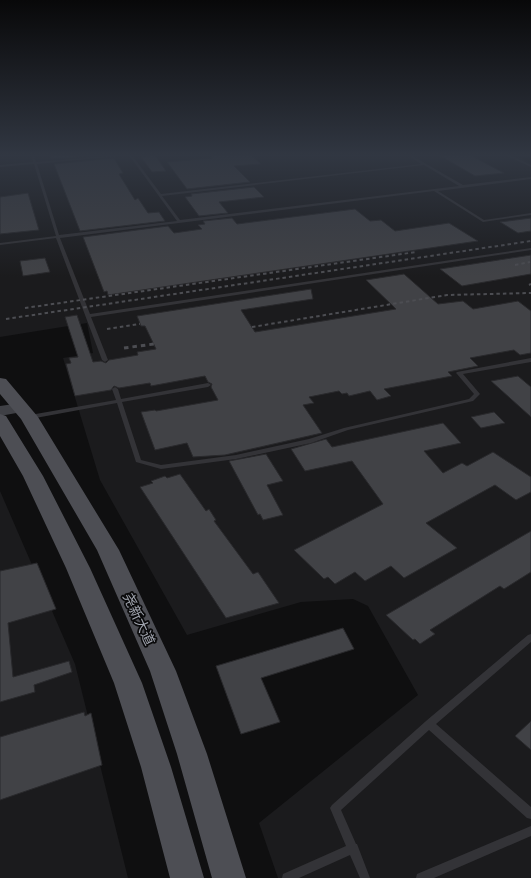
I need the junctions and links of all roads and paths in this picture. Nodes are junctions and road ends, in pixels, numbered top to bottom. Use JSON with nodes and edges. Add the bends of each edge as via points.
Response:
{"nodes":[{"id":1,"x":45,"y":195,"type":"edge"},
{"id":2,"x":160,"y":195,"type":"edge"},
{"id":3,"x":395,"y":195,"type":"edge"},
{"id":4,"x":443,"y":195,"type":"edge"},
{"id":5,"x":531,"y":214,"type":"edge"},
{"id":6,"x":178,"y":222,"type":"junction"},
{"id":7,"x":58,"y":237,"type":"junction"},
{"id":8,"x":0,"y":244,"type":"edge"},
{"id":9,"x":531,"y":249,"type":"edge"},
{"id":10,"x":88,"y":316,"type":"junction"},
{"id":11,"x":105,"y":360,"type":"dead end"},
{"id":12,"x":531,"y":360,"type":"edge"},
{"id":13,"x":208,"y":385,"type":"dead end"},
{"id":14,"x":115,"y":389,"type":"dead end"},
{"id":15,"x":119,"y":401,"type":"junction"},
{"id":16,"x":8,"y":404,"type":"edge"},
{"id":17,"x":531,"y":637,"type":"edge"},
{"id":18,"x":429,"y":724,"type":"junction"},
{"id":19,"x":531,"y":814,"type":"edge"},
{"id":20,"x":531,"y":831,"type":"edge"},
{"id":21,"x":353,"y":848,"type":"junction"},
{"id":22,"x":187,"y":878,"type":"edge"},
{"id":23,"x":229,"y":878,"type":"edge"},
{"id":24,"x":287,"y":878,"type":"edge"},
{"id":25,"x":365,"y":878,"type":"edge"},
{"id":26,"x":421,"y":878,"type":"edge"}],
"edges":[{"from":1,"to":7,"type":"lane"},
{"from":2,"to":6,"type":"lane"},
{"from":3,"to":6,"type":"lane"},
{"from":4,"to":5,"type":"lane","via":[[483,221]]},
{"from":6,"to":7,"type":"lane"},
{"from":7,"to":8,"type":"lane"},
{"from":7,"to":10,"type":"lane"},
{"from":9,"to":10,"type":"lane"},
{"from":10,"to":11,"type":"lane"},
{"from":12,"to":15,"type":"lane","via":[[459,373],[476,394],[471,400],[346,429],[311,441],[236,457],[161,467],[138,461]]},
{"from":13,"to":15,"type":"lane"},
{"from":14,"to":15,"type":"lane"},
{"from":15,"to":16,"type":"lane"},
{"from":16,"to":22,"type":"main road","via":[[33,476],[72,554],[128,683],[156,767]]},
{"from":16,"to":23,"type":"main road","name":"尧新大道","via":[[108,550],[163,671],[192,754]]},
{"from":17,"to":18,"type":"lane"},
{"from":18,"to":19,"type":"lane"},
{"from":18,"to":21,"type":"lane","via":[[335,808]]},
{"from":20,"to":26,"type":"lane"},
{"from":21,"to":24,"type":"lane"},
{"from":21,"to":25,"type":"lane"}]}
